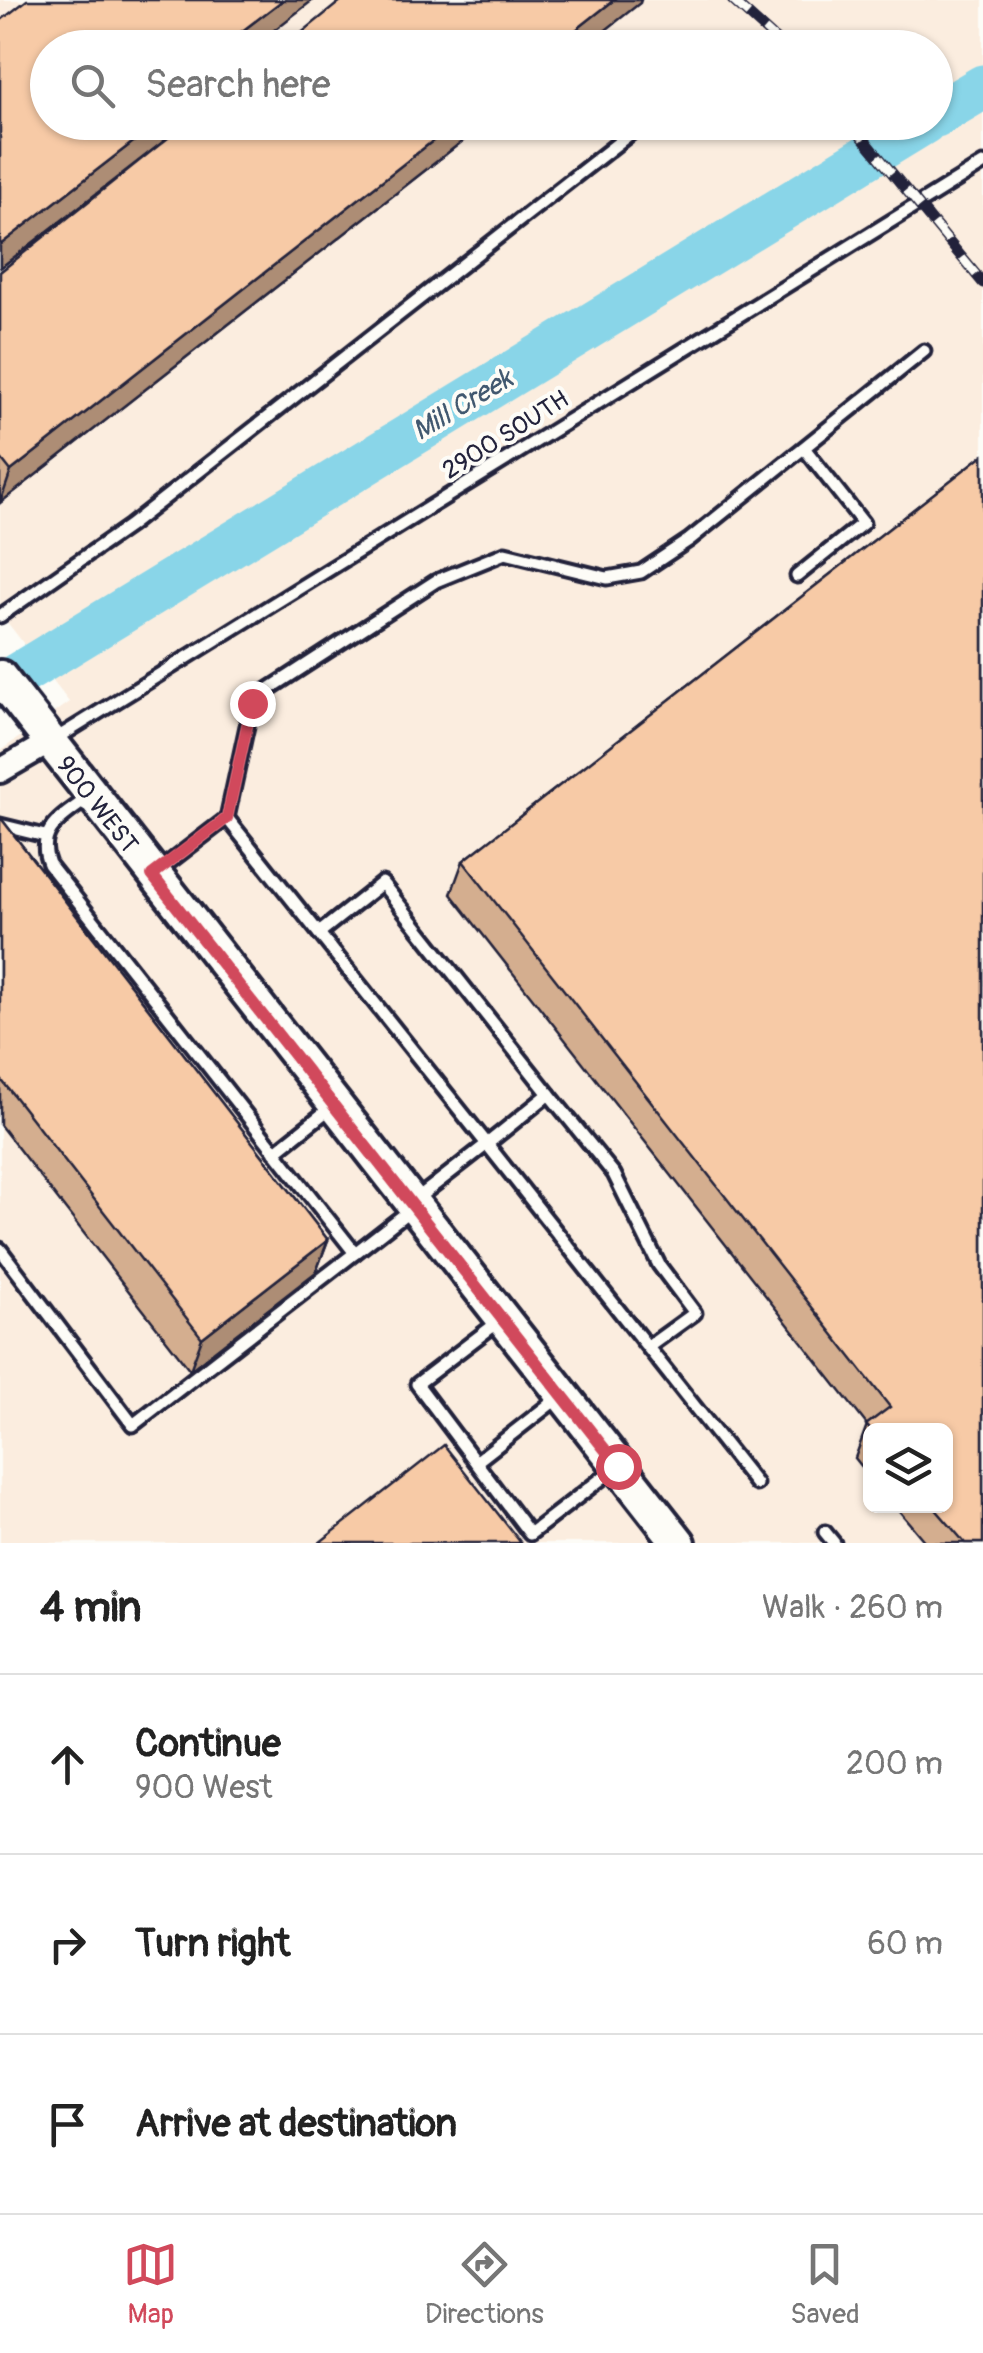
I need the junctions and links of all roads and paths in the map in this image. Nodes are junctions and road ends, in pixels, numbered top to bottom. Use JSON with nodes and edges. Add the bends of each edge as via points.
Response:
{"nodes":[{"id":1,"x":622,"y":140,"type":"edge"},
{"id":2,"x":983,"y":164,"type":"edge"},
{"id":3,"x":924,"y":351,"type":"dead end"},
{"id":4,"x":804,"y":448,"type":"junction"},
{"id":5,"x":797,"y":576,"type":"dead end"},
{"id":6,"x":0,"y":616,"type":"edge"},
{"id":7,"x":0,"y":677,"type":"edge"},
{"id":8,"x":50,"y":742,"type":"junction"},
{"id":9,"x":0,"y":772,"type":"edge"},
{"id":10,"x":91,"y":795,"type":"junction"},
{"id":11,"x":227,"y":818,"type":"junction"},
{"id":12,"x":0,"y":825,"type":"edge"},
{"id":13,"x":45,"y":836,"type":"junction"},
{"id":14,"x":152,"y":875,"type":"junction"},
{"id":15,"x":319,"y":934,"type":"junction"},
{"id":16,"x":549,"y":1094,"type":"junction"},
{"id":17,"x":334,"y":1105,"type":"junction"},
{"id":18,"x":487,"y":1144,"type":"junction"},
{"id":19,"x":274,"y":1152,"type":"junction"},
{"id":20,"x":413,"y":1205,"type":"junction"},
{"id":21,"x":0,"y":1248,"type":"edge"},
{"id":22,"x":354,"y":1253,"type":"junction"},
{"id":23,"x":502,"y":1318,"type":"junction"},
{"id":24,"x":648,"y":1347,"type":"junction"},
{"id":25,"x":562,"y":1395,"type":"junction"},
{"id":26,"x":476,"y":1462,"type":"junction"},
{"id":27,"x":618,"y":1466,"type":"junction"},
{"id":28,"x":756,"y":1484,"type":"dead end"},
{"id":29,"x":826,"y":1532,"type":"dead end"},
{"id":30,"x":678,"y":1543,"type":"edge"},
{"id":31,"x":834,"y":1543,"type":"edge"}],
"edges":[{"from":1,"to":6,"type":"lane","via":[[130,526]]},
{"from":2,"to":8,"type":"lane","name":"2900 SOUTH"},
{"from":3,"to":4,"type":"lane"},
{"from":4,"to":5,"type":"lane","via":[[863,523]]},
{"from":4,"to":11,"type":"lane","via":[[641,572],[608,578],[506,553],[420,591],[252,703]]},
{"from":7,"to":8,"type":"main road","name":"900 WEST"},
{"from":8,"to":9,"type":"street"},
{"from":8,"to":10,"type":"main road","name":"900 WEST"},
{"from":10,"to":13,"type":"lane"},
{"from":10,"to":14,"type":"main road","name":"900 WEST"},
{"from":11,"to":14,"type":"lane"},
{"from":11,"to":15,"type":"lane"},
{"from":12,"to":13,"type":"lane"},
{"from":13,"to":19,"type":"lane","via":[[57,875]]},
{"from":14,"to":17,"type":"main road","name":"900 WEST"},
{"from":15,"to":16,"type":"lane","via":[[382,883]]},
{"from":15,"to":18,"type":"lane"},
{"from":16,"to":18,"type":"lane"},
{"from":16,"to":24,"type":"lane","via":[[614,1174],[659,1265],[695,1313]]},
{"from":17,"to":19,"type":"lane"},
{"from":17,"to":20,"type":"main road","name":"900 WEST"},
{"from":18,"to":20,"type":"lane"},
{"from":18,"to":24,"type":"lane"},
{"from":19,"to":22,"type":"lane"},
{"from":20,"to":22,"type":"lane"},
{"from":20,"to":23,"type":"main road","name":"900 WEST"},
{"from":21,"to":22,"type":"lane","via":[[133,1425]]},
{"from":23,"to":25,"type":"main road","name":"900 WEST"},
{"from":23,"to":26,"type":"lane","via":[[417,1384]]},
{"from":24,"to":28,"type":"lane"},
{"from":25,"to":26,"type":"lane"},
{"from":25,"to":27,"type":"main road","name":"900 WEST"},
{"from":26,"to":27,"type":"lane","via":[[530,1534]]},
{"from":27,"to":30,"type":"main road","name":"900 WEST"},
{"from":29,"to":31,"type":"lane"}]}
